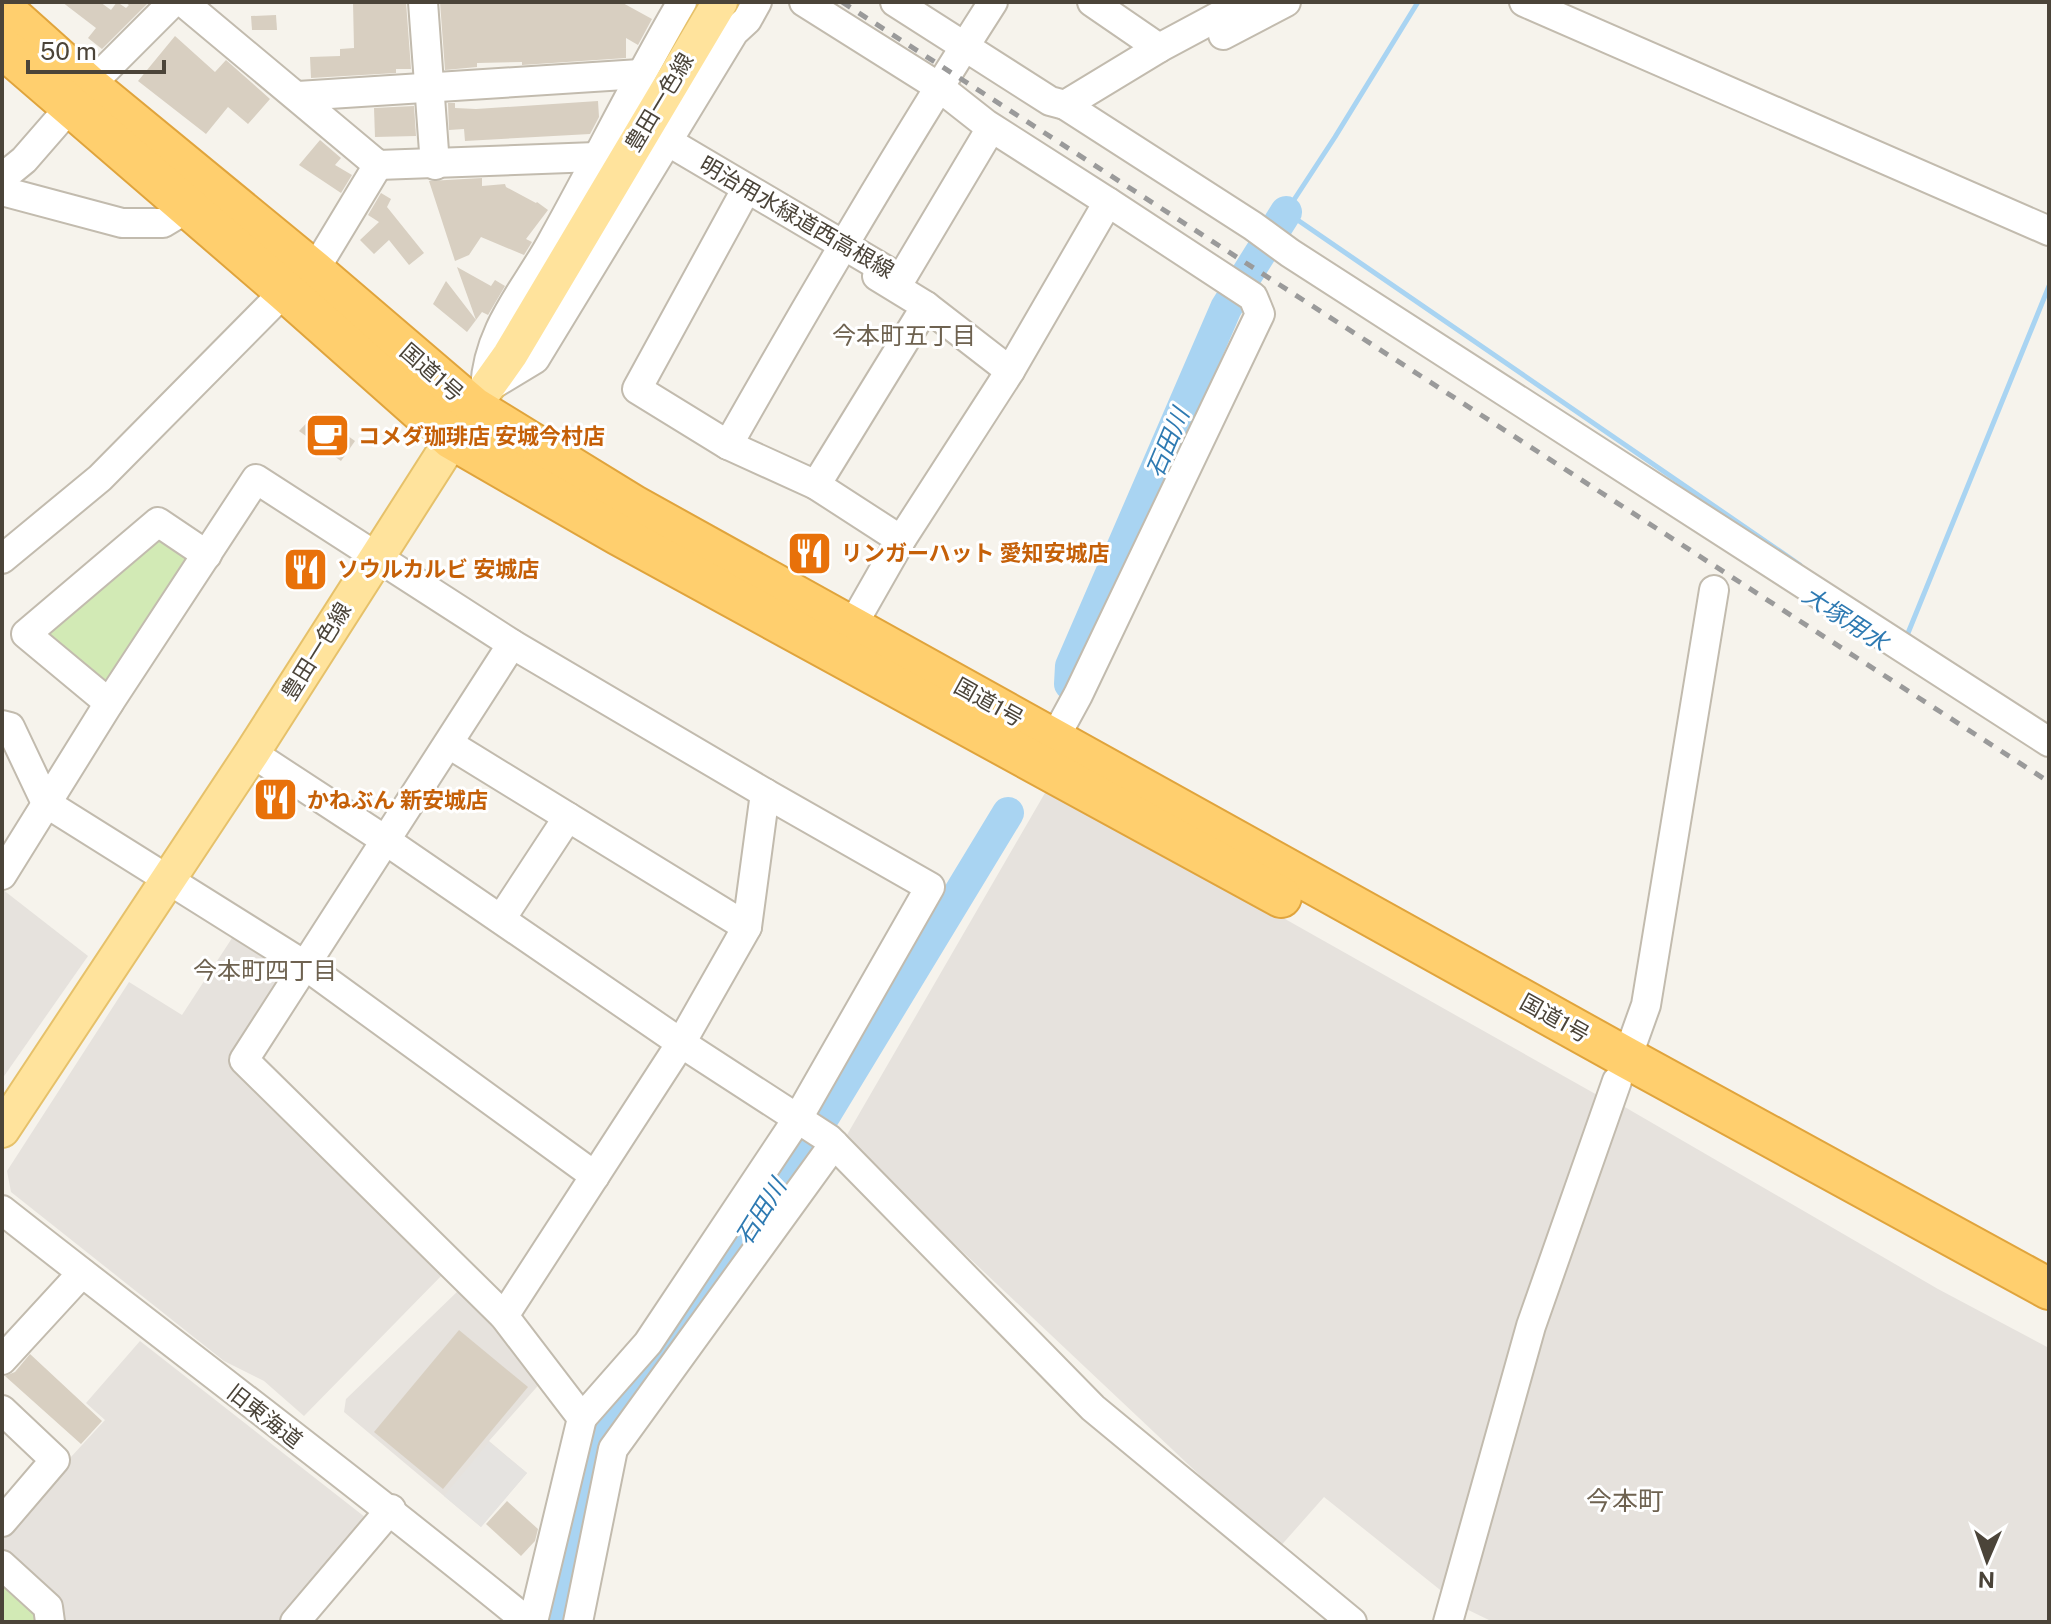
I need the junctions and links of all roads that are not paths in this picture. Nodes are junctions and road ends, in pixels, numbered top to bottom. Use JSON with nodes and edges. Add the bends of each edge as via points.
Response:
{"nodes":[{"id":1,"x":173,"y":2,"type":"edge"},
{"id":2,"x":183,"y":2,"type":"edge"},
{"id":3,"x":202,"y":2,"type":"edge"},
{"id":4,"x":423,"y":2,"type":"edge"},
{"id":5,"x":720,"y":2,"type":"edge"},
{"id":6,"x":757,"y":2,"type":"edge"},
{"id":7,"x":804,"y":2,"type":"edge"},
{"id":8,"x":895,"y":2,"type":"edge"},
{"id":9,"x":993,"y":2,"type":"edge"},
{"id":10,"x":1092,"y":2,"type":"edge"},
{"id":11,"x":1245,"y":2,"type":"edge"},
{"id":12,"x":1286,"y":2,"type":"edge"},
{"id":13,"x":1524,"y":2,"type":"edge"},
{"id":14,"x":672,"y":5,"type":"edge"},
{"id":15,"x":2,"y":8,"type":"edge"},
{"id":16,"x":965,"y":45,"type":"junction"},
{"id":17,"x":2,"y":47,"type":"edge"},
{"id":18,"x":1150,"y":53,"type":"junction"},
{"id":19,"x":640,"y":74,"type":"junction"},
{"id":20,"x":428,"y":86,"type":"junction"},
{"id":21,"x":939,"y":87,"type":"junction"},
{"id":22,"x":80,"y":96,"type":"junction"},
{"id":23,"x":303,"y":96,"type":"junction"},
{"id":24,"x":1053,"y":100,"type":"junction"},
{"id":25,"x":991,"y":128,"type":"junction"},
{"id":26,"x":665,"y":145,"type":"junction"},
{"id":27,"x":599,"y":152,"type":"junction"},
{"id":28,"x":434,"y":159,"type":"junction"},
{"id":29,"x":378,"y":165,"type":"junction"},
{"id":30,"x":2,"y":178,"type":"edge"},
{"id":31,"x":2,"y":191,"type":"edge"},
{"id":32,"x":742,"y":197,"type":"junction"},
{"id":33,"x":1108,"y":202,"type":"junction"},
{"id":34,"x":188,"y":208,"type":"junction"},
{"id":35,"x":2049,"y":231,"type":"edge"},
{"id":36,"x":840,"y":248,"type":"junction"},
{"id":37,"x":300,"y":281,"type":"junction"},
{"id":38,"x":926,"y":306,"type":"junction"},
{"id":39,"x":1010,"y":371,"type":"junction"},
{"id":40,"x":470,"y":411,"type":"junction"},
{"id":41,"x":728,"y":445,"type":"junction"},
{"id":42,"x":816,"y":485,"type":"junction"},
{"id":43,"x":901,"y":540,"type":"junction"},
{"id":44,"x":207,"y":555,"type":"junction"},
{"id":45,"x":377,"y":555,"type":"junction"},
{"id":46,"x":2,"y":559,"type":"edge"},
{"id":47,"x":1714,"y":590,"type":"dead end"},
{"id":48,"x":852,"y":626,"type":"junction"},
{"id":49,"x":512,"y":644,"type":"junction"},
{"id":50,"x":109,"y":703,"type":"junction"},
{"id":51,"x":2,"y":725,"type":"edge"},
{"id":52,"x":1054,"y":739,"type":"junction"},
{"id":53,"x":2049,"y":742,"type":"edge"},
{"id":54,"x":449,"y":744,"type":"junction"},
{"id":55,"x":252,"y":753,"type":"junction"},
{"id":56,"x":765,"y":793,"type":"junction"},
{"id":57,"x":46,"y":803,"type":"junction"},
{"id":58,"x":568,"y":817,"type":"junction"},
{"id":59,"x":385,"y":840,"type":"junction"},
{"id":60,"x":2,"y":875,"type":"edge"},
{"id":61,"x":168,"y":879,"type":"junction"},
{"id":62,"x":501,"y":919,"type":"junction"},
{"id":63,"x":747,"y":927,"type":"junction"},
{"id":64,"x":306,"y":966,"type":"junction"},
{"id":65,"x":681,"y":1043,"type":"junction"},
{"id":66,"x":1622,"y":1070,"type":"junction"},
{"id":67,"x":800,"y":1120,"type":"junction"},
{"id":68,"x":2,"y":1130,"type":"edge"},
{"id":69,"x":831,"y":1141,"type":"junction"},
{"id":70,"x":595,"y":1176,"type":"junction"},
{"id":71,"x":2,"y":1210,"type":"edge"},
{"id":72,"x":82,"y":1273,"type":"junction"},
{"id":73,"x":2049,"y":1289,"type":"edge"},
{"id":74,"x":504,"y":1316,"type":"junction"},
{"id":75,"x":2049,"y":1318,"type":"edge"},
{"id":76,"x":2,"y":1360,"type":"edge"},
{"id":77,"x":2,"y":1410,"type":"edge"},
{"id":78,"x":582,"y":1418,"type":"junction"},
{"id":79,"x":391,"y":1509,"type":"junction"},
{"id":80,"x":2,"y":1522,"type":"edge"},
{"id":81,"x":2,"y":1565,"type":"edge"},
{"id":82,"x":50,"y":1622,"type":"edge"},
{"id":83,"x":295,"y":1622,"type":"edge"},
{"id":84,"x":530,"y":1622,"type":"edge"},
{"id":85,"x":578,"y":1622,"type":"edge"},
{"id":86,"x":1352,"y":1622,"type":"edge"},
{"id":87,"x":1448,"y":1622,"type":"edge"}],
"edges":[{"from":1,"to":22,"type":"street"},
{"from":2,"to":23,"type":"street"},
{"from":3,"to":23,"type":"street"},
{"from":4,"to":20,"type":"street"},
{"from":5,"to":40,"type":"main road","name":"豊田一色線","via":[[510,355]]},
{"from":6,"to":26,"type":"street"},
{"from":7,"to":21,"type":"street"},
{"from":8,"to":16,"type":"street"},
{"from":9,"to":16,"type":"street"},
{"from":10,"to":18,"type":"street"},
{"from":11,"to":18,"type":"street"},
{"from":12,"to":18,"type":"street","via":[[1159,69]]},
{"from":13,"to":35,"type":"street"},
{"from":14,"to":19,"type":"street"},
{"from":15,"to":22,"type":"highway","name":"国道1号"},
{"from":16,"to":21,"type":"street"},
{"from":16,"to":24,"type":"street"},
{"from":17,"to":22,"type":"highway","name":"国道1号"},
{"from":18,"to":24,"type":"street"},
{"from":19,"to":20,"type":"street"},
{"from":19,"to":27,"type":"street"},
{"from":20,"to":23,"type":"street"},
{"from":20,"to":28,"type":"street"},
{"from":21,"to":25,"type":"street"},
{"from":21,"to":36,"type":"street"},
{"from":22,"to":30,"type":"street"},
{"from":22,"to":34,"type":"highway","name":"国道1号"},
{"from":22,"to":37,"type":"highway","name":"国道1号"},
{"from":23,"to":28,"type":"street","via":[[374,154]]},
{"from":23,"to":29,"type":"street"},
{"from":24,"to":53,"type":"street"},
{"from":25,"to":33,"type":"street"},
{"from":25,"to":36,"type":"street","name":"明治用水緑道西高根線","via":[[901,279]]},
{"from":26,"to":32,"type":"street"},
{"from":26,"to":36,"type":"street","name":"明治用水緑道西高根線"},
{"from":26,"to":40,"type":"street","via":[[535,359]]},
{"from":27,"to":28,"type":"street"},
{"from":27,"to":40,"type":"street","via":[[498,330]]},
{"from":28,"to":29,"type":"street"},
{"from":29,"to":37,"type":"street"},
{"from":31,"to":34,"type":"street","via":[[122,223],[163,223]]},
{"from":32,"to":36,"type":"street"},
{"from":32,"to":41,"type":"street","via":[[637,389]]},
{"from":33,"to":39,"type":"street"},
{"from":33,"to":52,"type":"street","via":[[1253,297],[1260,314]]},
{"from":34,"to":37,"type":"highway","name":"国道1号"},
{"from":36,"to":38,"type":"street"},
{"from":36,"to":41,"type":"street"},
{"from":37,"to":40,"type":"highway","name":"国道1号"},
{"from":37,"to":46,"type":"street","via":[[100,478]]},
{"from":38,"to":39,"type":"street"},
{"from":38,"to":42,"type":"street"},
{"from":39,"to":43,"type":"street"},
{"from":40,"to":45,"type":"main road","name":"豊田一色線"},
{"from":40,"to":48,"type":"highway","name":"国道1号"},
{"from":40,"to":66,"type":"highway","name":"国道1号","via":[[619,535]]},
{"from":41,"to":42,"type":"street"},
{"from":42,"to":43,"type":"street"},
{"from":43,"to":48,"type":"street"},
{"from":44,"to":45,"type":"street","via":[[256,479]]},
{"from":44,"to":50,"type":"street"},
{"from":44,"to":50,"type":"street","via":[[158,522],[26,634]]},
{"from":45,"to":49,"type":"street"},
{"from":45,"to":55,"type":"main road","name":"豊田一色線"},
{"from":47,"to":66,"type":"street","via":[[1646,1005]]},
{"from":48,"to":52,"type":"highway","name":"国道1号"},
{"from":49,"to":54,"type":"street"},
{"from":49,"to":56,"type":"street"},
{"from":50,"to":57,"type":"street"},
{"from":51,"to":57,"type":"street","via":[[10,727]]},
{"from":52,"to":66,"type":"highway","name":"国道1号"},
{"from":54,"to":58,"type":"street"},
{"from":54,"to":59,"type":"street"},
{"from":55,"to":59,"type":"street"},
{"from":55,"to":61,"type":"main road","name":"豊田一色線"},
{"from":56,"to":63,"type":"street"},
{"from":56,"to":67,"type":"street","via":[[930,887]]},
{"from":57,"to":60,"type":"street"},
{"from":57,"to":61,"type":"street"},
{"from":58,"to":62,"type":"street"},
{"from":58,"to":63,"type":"street"},
{"from":59,"to":62,"type":"street"},
{"from":59,"to":64,"type":"street"},
{"from":61,"to":64,"type":"street"},
{"from":61,"to":68,"type":"main road","name":"豊田一色線"},
{"from":62,"to":65,"type":"street"},
{"from":63,"to":65,"type":"street"},
{"from":64,"to":70,"type":"street"},
{"from":64,"to":74,"type":"street","via":[[244,1060]]},
{"from":65,"to":67,"type":"street"},
{"from":65,"to":70,"type":"street"},
{"from":66,"to":73,"type":"highway","name":"国道1号"},
{"from":66,"to":75,"type":"highway","name":"国道1号"},
{"from":66,"to":87,"type":"street","via":[[1531,1326]]},
{"from":67,"to":69,"type":"street"},
{"from":67,"to":78,"type":"street","via":[[648,1343]]},
{"from":69,"to":85,"type":"street","via":[[613,1449]]},
{"from":69,"to":86,"type":"street","via":[[1093,1408]]},
{"from":70,"to":74,"type":"street"},
{"from":71,"to":72,"type":"street","name":"旧東海道"},
{"from":72,"to":76,"type":"street"},
{"from":72,"to":79,"type":"street","name":"旧東海道"},
{"from":74,"to":78,"type":"street"},
{"from":77,"to":80,"type":"street","via":[[55,1460]]},
{"from":78,"to":84,"type":"street"},
{"from":79,"to":83,"type":"street"},
{"from":79,"to":84,"type":"street","name":"旧東海道"},
{"from":81,"to":82,"type":"street","via":[[48,1607]]}]}
